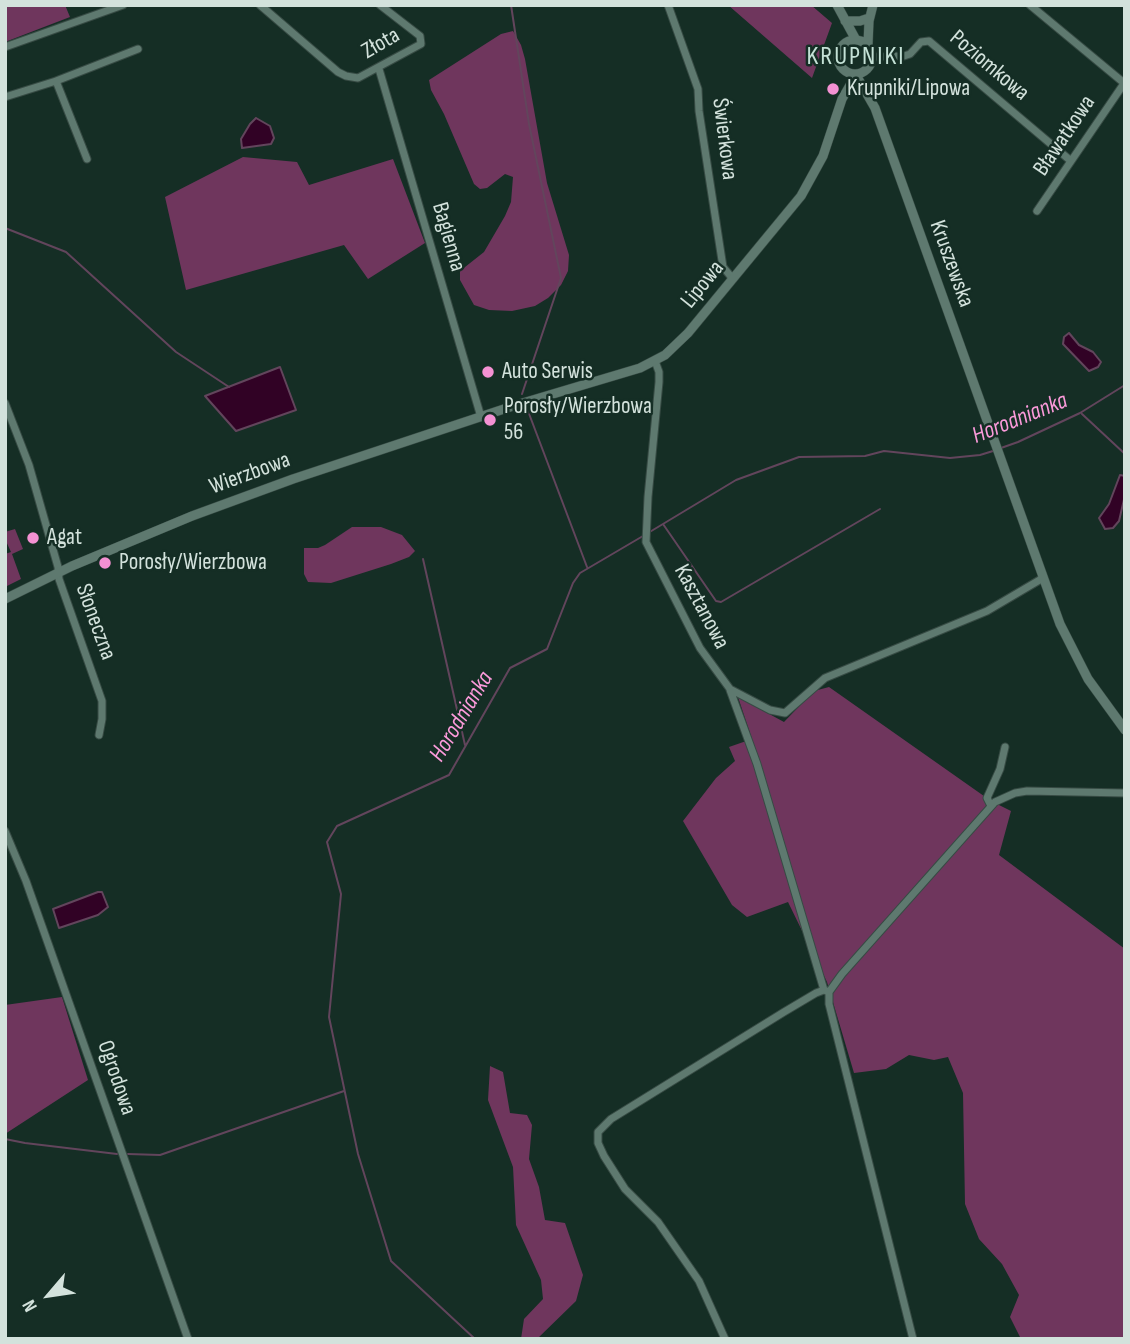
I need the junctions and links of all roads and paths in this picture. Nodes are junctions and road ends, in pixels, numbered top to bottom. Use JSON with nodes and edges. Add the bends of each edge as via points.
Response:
{"nodes":[{"id":1,"x":123,"y":5,"type":"edge"},
{"id":2,"x":260,"y":5,"type":"edge"},
{"id":3,"x":380,"y":5,"type":"edge"},
{"id":4,"x":668,"y":5,"type":"edge"},
{"id":5,"x":873,"y":5,"type":"edge"},
{"id":6,"x":1030,"y":5,"type":"edge"},
{"id":7,"x":841,"y":13,"type":"edge"},
{"id":8,"x":869,"y":19,"type":"junction"},
{"id":9,"x":856,"y":40,"type":"junction"},
{"id":10,"x":844,"y":44,"type":"junction"},
{"id":11,"x":868,"y":44,"type":"junction"},
{"id":12,"x":5,"y":47,"type":"edge"},
{"id":13,"x":138,"y":49,"type":"dead end"},
{"id":14,"x":873,"y":57,"type":"junction"},
{"id":15,"x":379,"y":69,"type":"junction"},
{"id":16,"x":843,"y":70,"type":"junction"},
{"id":17,"x":867,"y":70,"type":"junction"},
{"id":18,"x":856,"y":75,"type":"junction"},
{"id":19,"x":56,"y":81,"type":"junction"},
{"id":20,"x":1124,"y":83,"type":"edge"},
{"id":21,"x":5,"y":97,"type":"edge"},
{"id":22,"x":870,"y":97,"type":"junction"},
{"id":23,"x":842,"y":99,"type":"junction"},
{"id":24,"x":88,"y":159,"type":"dead end"},
{"id":25,"x":1071,"y":161,"type":"junction"},
{"id":26,"x":1037,"y":211,"type":"dead end"},
{"id":27,"x":733,"y":279,"type":"junction"},
{"id":28,"x":655,"y":361,"type":"junction"},
{"id":29,"x":5,"y":403,"type":"edge"},
{"id":30,"x":516,"y":405,"type":"joint"},
{"id":31,"x":481,"y":416,"type":"junction"},
{"id":32,"x":59,"y":572,"type":"junction"},
{"id":33,"x":1043,"y":578,"type":"junction"},
{"id":34,"x":5,"y":599,"type":"edge"},
{"id":35,"x":730,"y":689,"type":"junction"},
{"id":36,"x":1125,"y":730,"type":"edge"},
{"id":37,"x":99,"y":735,"type":"dead end"},
{"id":38,"x":1005,"y":747,"type":"dead end"},
{"id":39,"x":1125,"y":793,"type":"edge"},
{"id":40,"x":991,"y":806,"type":"junction"},
{"id":41,"x":5,"y":831,"type":"edge"},
{"id":42,"x":827,"y":991,"type":"junction"},
{"id":43,"x":188,"y":1339,"type":"edge"},
{"id":44,"x":725,"y":1339,"type":"edge"},
{"id":45,"x":913,"y":1339,"type":"edge"}],
"edges":[{"from":1,"to":12,"type":"street"},
{"from":2,"to":15,"type":"street","name":"Złota","via":[[346,76],[358,79]]},
{"from":3,"to":15,"type":"street","name":"Złota","via":[[420,36],[421,44]]},
{"from":4,"to":27,"type":"street","name":"Świerkowa","via":[[698,89],[723,267]]},
{"from":5,"to":8,"type":"street"},
{"from":6,"to":20,"type":"street"},
{"from":7,"to":8,"type":"street","via":[[860,21]]},
{"from":7,"to":9,"type":"street"},
{"from":7,"to":10,"type":"street"},
{"from":8,"to":9,"type":"street"},
{"from":8,"to":11,"type":"street"},
{"from":9,"to":10,"type":"street"},
{"from":9,"to":11,"type":"street"},
{"from":10,"to":16,"type":"street","via":[[838,55]]},
{"from":11,"to":14,"type":"street"},
{"from":13,"to":19,"type":"street"},
{"from":14,"to":17,"type":"street"},
{"from":14,"to":25,"type":"street","name":"Poziomkowa","via":[[904,56],[920,42],[929,41]]},
{"from":15,"to":31,"type":"street","name":"Bagienna"},
{"from":16,"to":18,"type":"street"},
{"from":16,"to":23,"type":"street","name":"Lipowa"},
{"from":17,"to":18,"type":"street"},
{"from":17,"to":22,"type":"street","name":"Kruszewska"},
{"from":18,"to":22,"type":"street","name":"Kruszewska"},
{"from":18,"to":23,"type":"street","name":"Lipowa"},
{"from":19,"to":21,"type":"street"},
{"from":19,"to":24,"type":"street"},
{"from":20,"to":25,"type":"street","name":"Bławatkowa"},
{"from":22,"to":23,"type":"street","via":[[856,93]]},
{"from":22,"to":33,"type":"street","name":"Kruszewska"},
{"from":23,"to":27,"type":"street","name":"Lipowa","via":[[811,179]]},
{"from":25,"to":26,"type":"street","name":"Bławatkowa"},
{"from":27,"to":28,"type":"street","name":"Lipowa","via":[[688,334]]},
{"from":28,"to":30,"type":"street","name":"Lipowa"},
{"from":28,"to":35,"type":"street","name":"Kasztanowa","via":[[659,382],[645,535],[700,648]]},
{"from":29,"to":32,"type":"street","name":"Słoneczna","via":[[29,465]]},
{"from":30,"to":31,"type":"street","name":"Wierzbowa"},
{"from":31,"to":32,"type":"street","name":"Wierzbowa","via":[[192,516]]},
{"from":32,"to":34,"type":"street","name":"Wierzbowa"},
{"from":32,"to":37,"type":"street","name":"Słoneczna","via":[[102,701]]},
{"from":33,"to":35,"type":"street","via":[[987,611],[825,678],[785,713]]},
{"from":33,"to":36,"type":"street","name":"Kruszewska","via":[[1078,662]]},
{"from":35,"to":42,"type":"street"},
{"from":38,"to":40,"type":"street","via":[[986,798]]},
{"from":39,"to":40,"type":"street","via":[[1027,791]]},
{"from":40,"to":42,"type":"street"},
{"from":41,"to":43,"type":"street","name":"Ogrodowa"},
{"from":42,"to":44,"type":"street","via":[[622,1111],[598,1132],[604,1156],[625,1189],[659,1222],[705,1292]]},
{"from":42,"to":45,"type":"street"}]}
